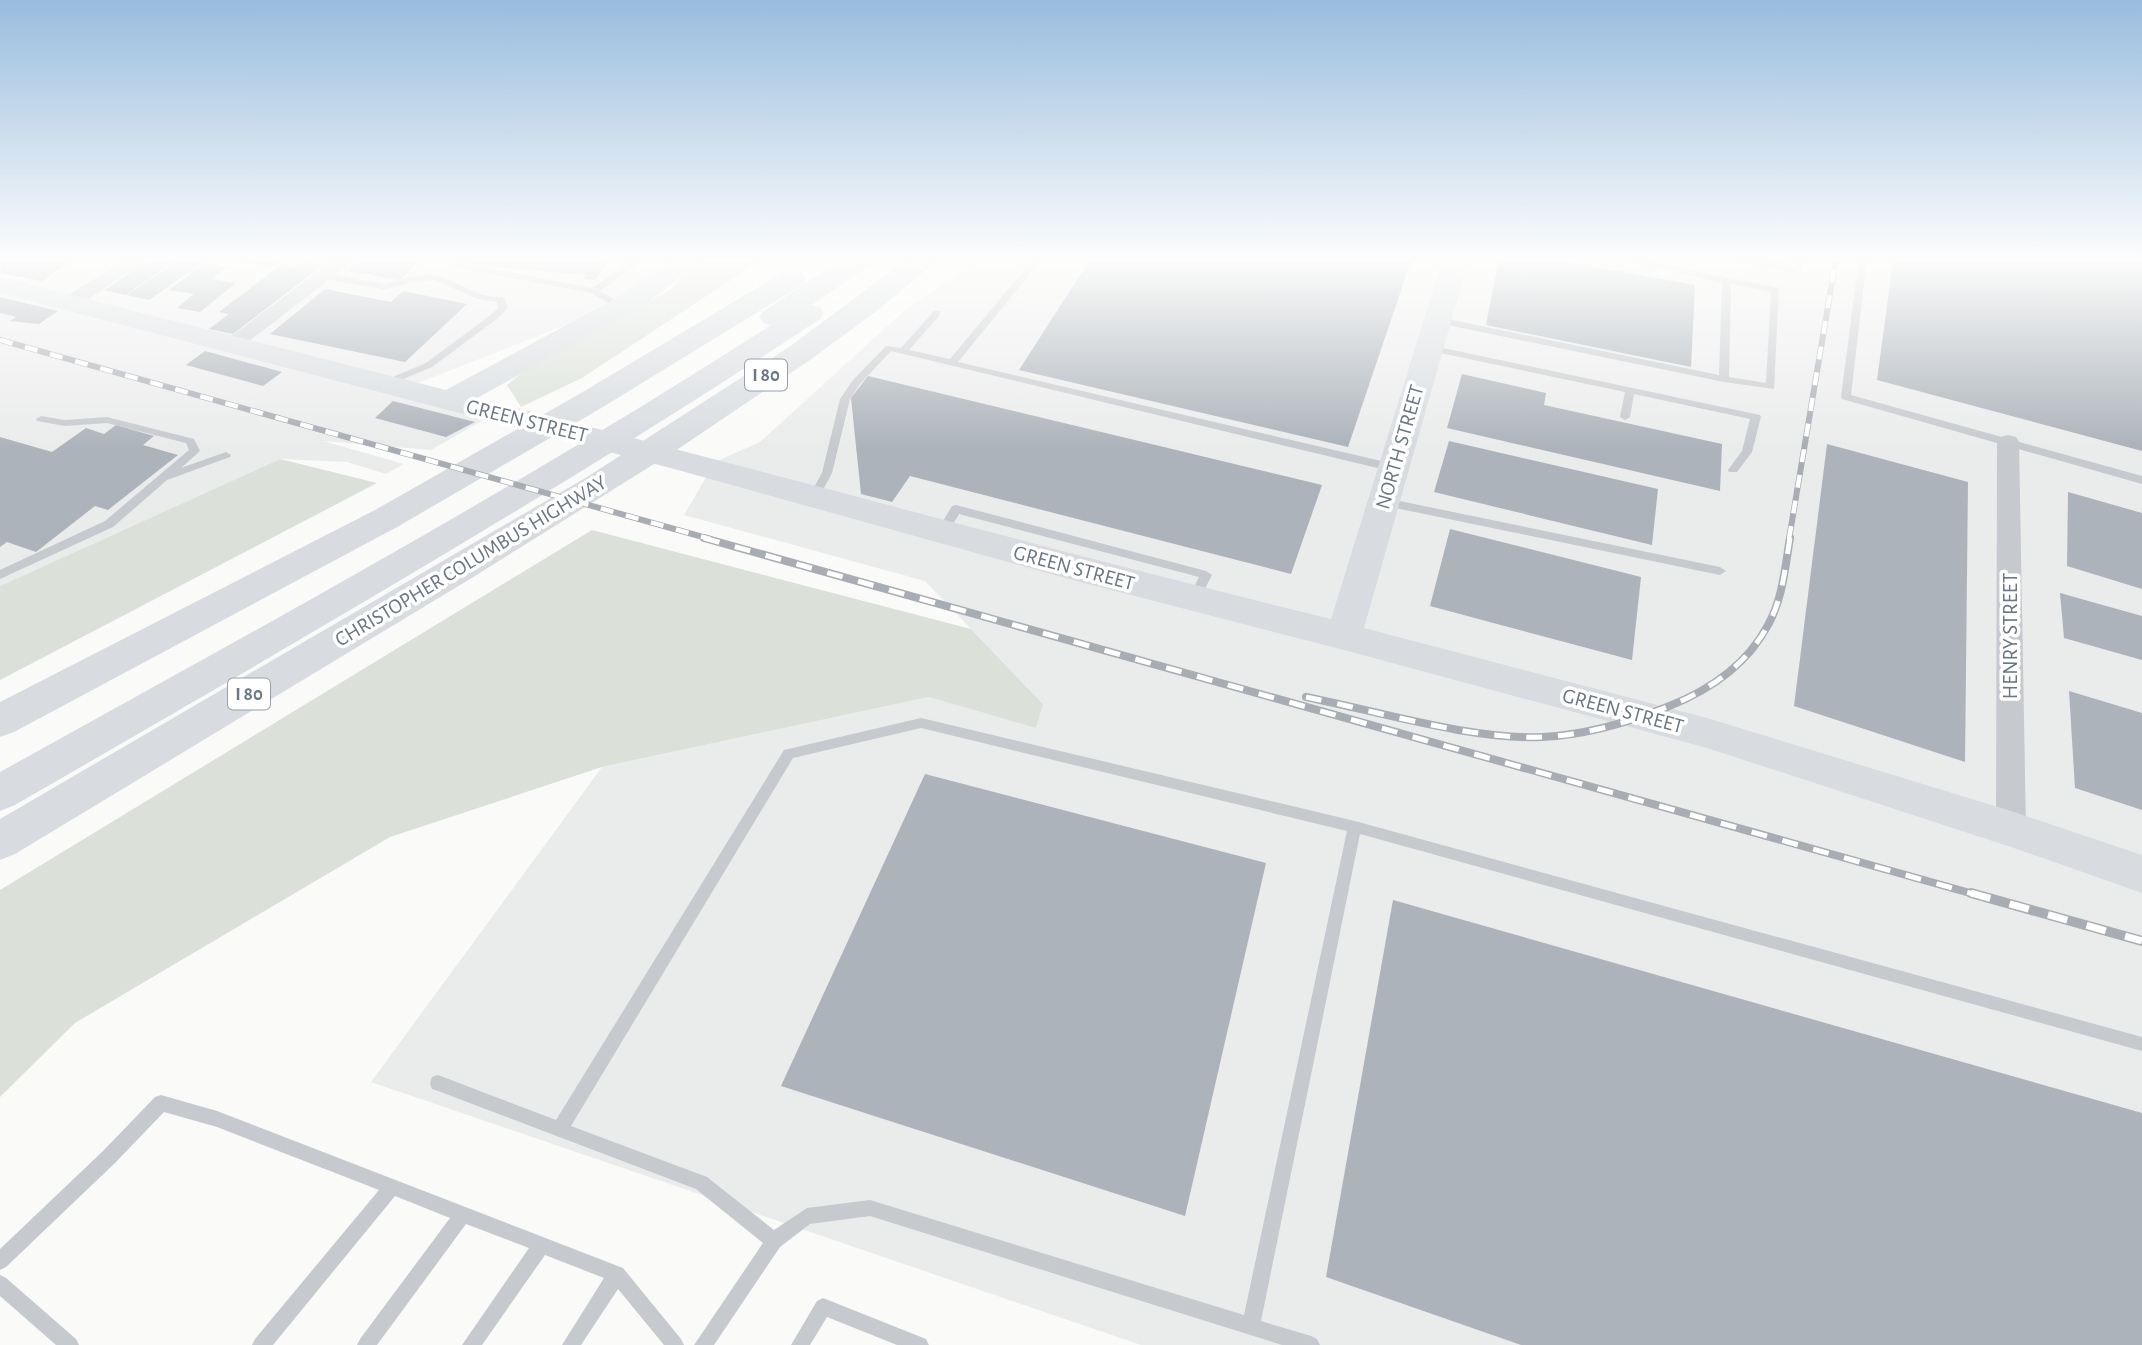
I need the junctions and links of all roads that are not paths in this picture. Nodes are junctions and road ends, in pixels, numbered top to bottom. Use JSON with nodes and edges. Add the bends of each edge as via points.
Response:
{"nodes":[{"id":1,"x":138,"y":321,"type":"edge"},
{"id":2,"x":264,"y":321,"type":"edge"},
{"id":3,"x":489,"y":321,"type":"edge"},
{"id":4,"x":596,"y":321,"type":"edge"},
{"id":5,"x":724,"y":321,"type":"edge"},
{"id":6,"x":768,"y":321,"type":"edge"},
{"id":7,"x":798,"y":321,"type":"edge"},
{"id":8,"x":844,"y":321,"type":"edge"},
{"id":9,"x":930,"y":321,"type":"edge"},
{"id":10,"x":987,"y":321,"type":"edge"},
{"id":11,"x":1438,"y":321,"type":"edge"},
{"id":12,"x":1725,"y":321,"type":"edge"},
{"id":13,"x":1774,"y":321,"type":"edge"},
{"id":14,"x":1855,"y":321,"type":"edge"},
{"id":15,"x":1434,"y":334,"type":"junction"},
{"id":16,"x":232,"y":345,"type":"junction"},
{"id":17,"x":903,"y":351,"type":"junction"},
{"id":18,"x":952,"y":363,"type":"junction"},
{"id":19,"x":1724,"y":379,"type":"junction"},
{"id":20,"x":384,"y":384,"type":"junction"},
{"id":21,"x":1630,"y":390,"type":"junction"},
{"id":22,"x":449,"y":401,"type":"junction"},
{"id":23,"x":637,"y":412,"type":"junction"},
{"id":24,"x":1625,"y":417,"type":"dead end"},
{"id":25,"x":41,"y":419,"type":"dead end"},
{"id":26,"x":2008,"y":442,"type":"junction"},
{"id":27,"x":226,"y":455,"type":"dead end"},
{"id":28,"x":1394,"y":468,"type":"junction"},
{"id":29,"x":1733,"y":470,"type":"dead end"},
{"id":30,"x":2142,"y":480,"type":"edge"},
{"id":31,"x":159,"y":481,"type":"junction"},
{"id":32,"x":813,"y":498,"type":"junction"},
{"id":33,"x":1384,"y":502,"type":"junction"},
{"id":34,"x":436,"y":532,"type":"junction"},
{"id":35,"x":1720,"y":571,"type":"dead end"},
{"id":36,"x":0,"y":575,"type":"edge"},
{"id":37,"x":1344,"y":636,"type":"junction"},
{"id":38,"x":0,"y":721,"type":"edge"},
{"id":39,"x":0,"y":766,"type":"edge"},
{"id":40,"x":0,"y":793,"type":"edge"},
{"id":41,"x":1354,"y":827,"type":"junction"},
{"id":42,"x":2011,"y":829,"type":"junction"},
{"id":43,"x":1,"y":840,"type":"edge"},
{"id":44,"x":2142,"y":874,"type":"edge"},
{"id":45,"x":2142,"y":1044,"type":"edge"},
{"id":46,"x":438,"y":1083,"type":"dead end"},
{"id":47,"x":560,"y":1129,"type":"junction"},
{"id":48,"x":392,"y":1187,"type":"junction"},
{"id":49,"x":463,"y":1214,"type":"junction"},
{"id":50,"x":774,"y":1241,"type":"junction"},
{"id":51,"x":542,"y":1245,"type":"junction"},
{"id":52,"x":0,"y":1261,"type":"edge"},
{"id":53,"x":617,"y":1274,"type":"junction"},
{"id":54,"x":0,"y":1284,"type":"edge"},
{"id":55,"x":1251,"y":1326,"type":"junction"},
{"id":56,"x":70,"y":1345,"type":"edge"},
{"id":57,"x":261,"y":1345,"type":"edge"},
{"id":58,"x":366,"y":1345,"type":"edge"},
{"id":59,"x":471,"y":1345,"type":"edge"},
{"id":60,"x":571,"y":1345,"type":"edge"},
{"id":61,"x":676,"y":1345,"type":"edge"},
{"id":62,"x":703,"y":1345,"type":"edge"},
{"id":63,"x":800,"y":1345,"type":"edge"},
{"id":64,"x":920,"y":1345,"type":"edge"},
{"id":65,"x":1311,"y":1345,"type":"edge"}],
"edges":[{"from":1,"to":16,"type":"street","name":"GREEN STREET"},
{"from":2,"to":16,"type":"street"},
{"from":3,"to":20,"type":"lane","via":[[438,359]]},
{"from":4,"to":22,"type":"street"},
{"from":5,"to":38,"type":"highway","via":[[387,518]]},
{"from":6,"to":23,"type":"highway","name":"CHRISTOPHER COLUMBUS HIGHWAY","number":"I 80"},
{"from":7,"to":23,"type":"highway","name":"CHRISTOPHER COLUMBUS HIGHWAY","number":"I 80"},
{"from":8,"to":43,"type":"highway","name":"CHRISTOPHER COLUMBUS HIGHWAY","number":"I 80","via":[[690,426],[493,550]]},
{"from":9,"to":17,"type":"lane"},
{"from":10,"to":18,"type":"lane"},
{"from":11,"to":15,"type":"street","name":"NORTH STREET"},
{"from":12,"to":19,"type":"lane"},
{"from":13,"to":19,"type":"lane","via":[[1770,387]]},
{"from":14,"to":26,"type":"lane","via":[[1846,397]]},
{"from":15,"to":19,"type":"lane"},
{"from":15,"to":21,"type":"lane"},
{"from":15,"to":28,"type":"street","name":"NORTH STREET"},
{"from":16,"to":20,"type":"street","name":"GREEN STREET"},
{"from":17,"to":18,"type":"lane"},
{"from":17,"to":32,"type":"lane","via":[[889,348],[845,399],[827,473]]},
{"from":18,"to":28,"type":"lane"},
{"from":20,"to":22,"type":"street","name":"GREEN STREET"},
{"from":21,"to":24,"type":"lane"},
{"from":21,"to":29,"type":"lane","via":[[1756,417],[1747,452]]},
{"from":22,"to":32,"type":"street","name":"GREEN STREET"},
{"from":23,"to":34,"type":"highway","name":"CHRISTOPHER COLUMBUS HIGHWAY","number":"I 80"},
{"from":25,"to":31,"type":"lane","via":[[65,423],[107,420],[190,441],[195,451]]},
{"from":26,"to":30,"type":"lane"},
{"from":26,"to":42,"type":"street","name":"HENRY STREET"},
{"from":27,"to":31,"type":"lane"},
{"from":28,"to":33,"type":"street","name":"NORTH STREET"},
{"from":31,"to":36,"type":"lane","via":[[109,524]]},
{"from":32,"to":37,"type":"street","name":"GREEN STREET"},
{"from":33,"to":35,"type":"lane"},
{"from":33,"to":37,"type":"street","name":"NORTH STREET"},
{"from":34,"to":39,"type":"highway","name":"CHRISTOPHER COLUMBUS HIGHWAY","number":"I 80"},
{"from":34,"to":40,"type":"highway","name":"CHRISTOPHER COLUMBUS HIGHWAY","number":"I 80"},
{"from":37,"to":42,"type":"street","name":"GREEN STREET","via":[[1707,733]]},
{"from":41,"to":45,"type":"lane"},
{"from":41,"to":47,"type":"lane","via":[[920,723],[789,754]]},
{"from":41,"to":55,"type":"lane"},
{"from":42,"to":44,"type":"street","name":"GREEN STREET"},
{"from":46,"to":47,"type":"lane"},
{"from":47,"to":50,"type":"lane","via":[[701,1183]]},
{"from":48,"to":49,"type":"lane"},
{"from":48,"to":52,"type":"lane","via":[[218,1119],[161,1103]]},
{"from":48,"to":57,"type":"lane"},
{"from":49,"to":51,"type":"lane"},
{"from":49,"to":58,"type":"lane"},
{"from":50,"to":55,"type":"lane","via":[[807,1216],[870,1208]]},
{"from":50,"to":62,"type":"lane"},
{"from":51,"to":53,"type":"lane"},
{"from":51,"to":59,"type":"lane"},
{"from":53,"to":60,"type":"lane"},
{"from":53,"to":61,"type":"lane"},
{"from":54,"to":56,"type":"lane"},
{"from":55,"to":65,"type":"lane"},
{"from":63,"to":64,"type":"lane","via":[[823,1307]]}]}
